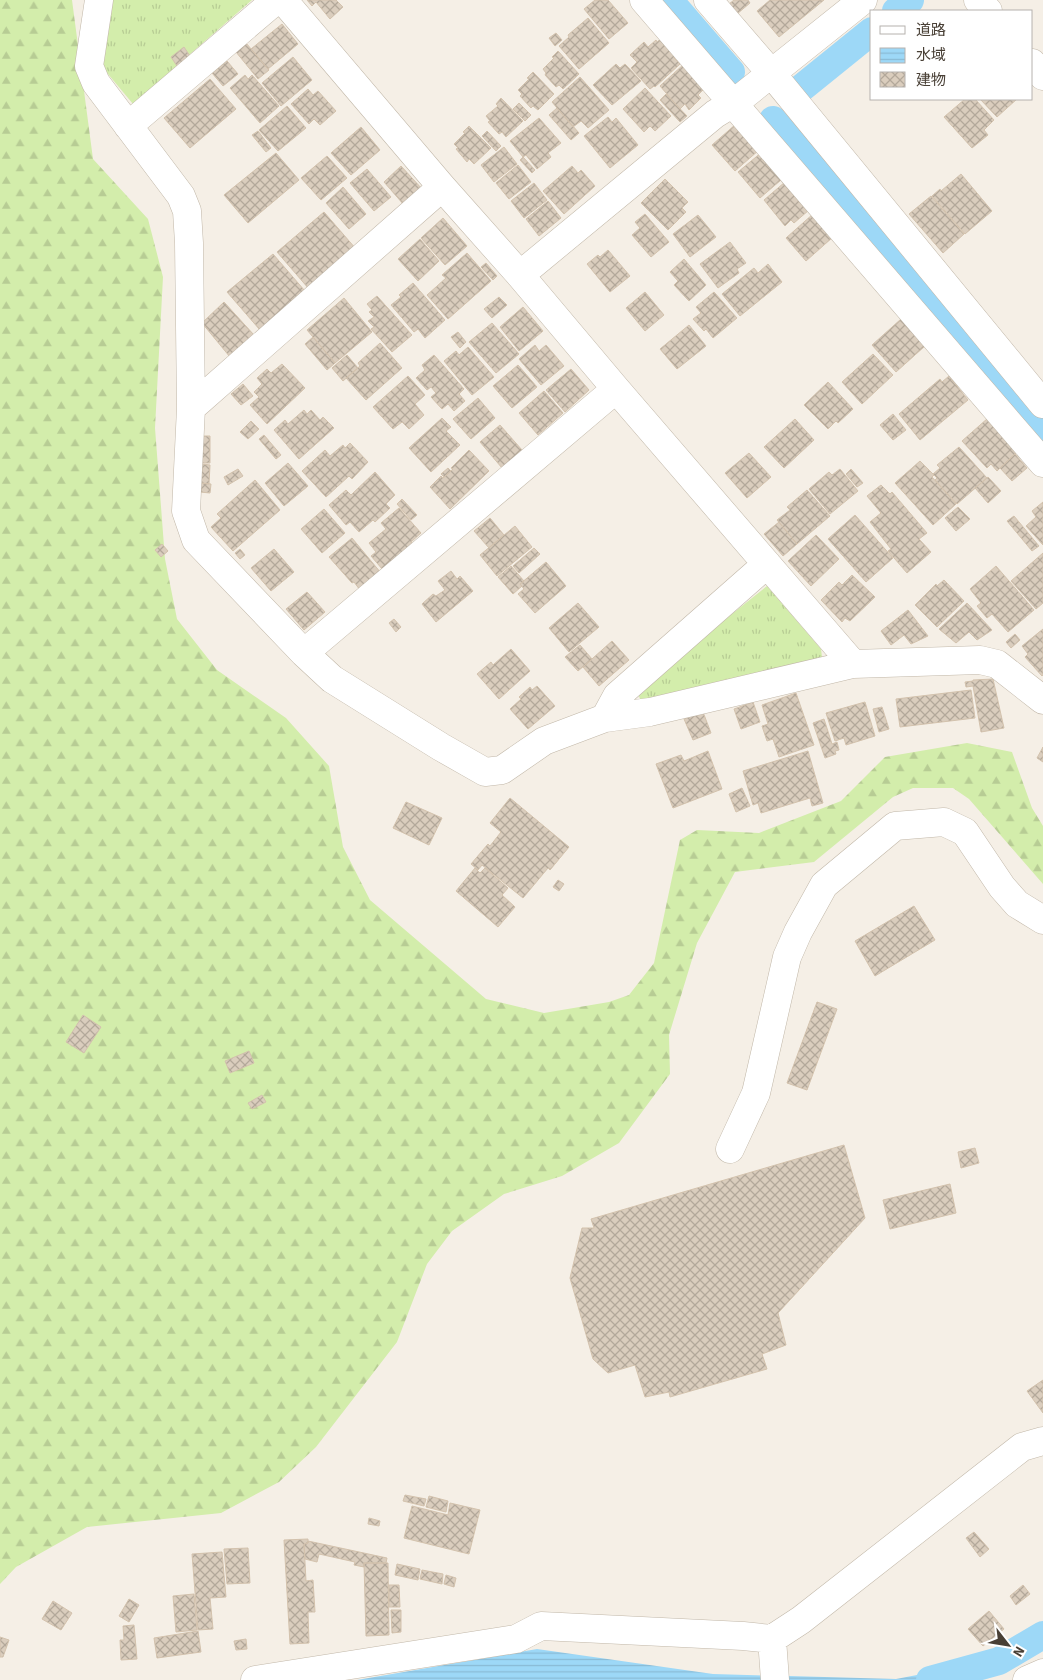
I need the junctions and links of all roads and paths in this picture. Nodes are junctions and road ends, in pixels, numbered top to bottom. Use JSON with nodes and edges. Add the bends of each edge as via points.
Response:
{"nodes":[{"id":1,"x":99,"y":0,"type":"edge"},
{"id":2,"x":276,"y":0,"type":"edge"},
{"id":3,"x":283,"y":0,"type":"edge"},
{"id":4,"x":644,"y":0,"type":"edge"},
{"id":5,"x":708,"y":0,"type":"edge"},
{"id":6,"x":863,"y":0,"type":"edge"},
{"id":7,"x":978,"y":0,"type":"edge"},
{"id":8,"x":987,"y":10,"type":"edge"},
{"id":9,"x":1033,"y":64,"type":"edge"},
{"id":10,"x":1043,"y":76,"type":"edge"},
{"id":11,"x":765,"y":77,"type":"junction"},
{"id":12,"x":735,"y":102,"type":"junction"},
{"id":13,"x":128,"y":126,"type":"junction"},
{"id":14,"x":442,"y":187,"type":"junction"},
{"id":15,"x":520,"y":275,"type":"junction"},
{"id":16,"x":616,"y":389,"type":"junction"},
{"id":17,"x":1043,"y":404,"type":"edge"},
{"id":18,"x":191,"y":408,"type":"junction"},
{"id":19,"x":1043,"y":463,"type":"edge"},
{"id":20,"x":767,"y":564,"type":"junction"},
{"id":21,"x":304,"y":653,"type":"junction"},
{"id":22,"x":853,"y":664,"type":"junction"},
{"id":23,"x":1043,"y":700,"type":"edge"},
{"id":24,"x":605,"y":718,"type":"junction"},
{"id":25,"x":1043,"y":920,"type":"edge"},
{"id":26,"x":730,"y":1149,"type":"dead end"},
{"id":27,"x":1043,"y":1441,"type":"edge"},
{"id":28,"x":772,"y":1639,"type":"junction"},
{"id":29,"x":1043,"y":1673,"type":"edge"},
{"id":30,"x":775,"y":1675,"type":"edge"},
{"id":31,"x":255,"y":1680,"type":"edge"},
{"id":32,"x":1027,"y":1680,"type":"edge"}],
"edges":[{"from":1,"to":13,"type":"street","via":[[89,66],[96,83]]},
{"from":2,"to":13,"type":"street"},
{"from":3,"to":14,"type":"street"},
{"from":4,"to":12,"type":"street"},
{"from":5,"to":11,"type":"street"},
{"from":6,"to":11,"type":"street"},
{"from":7,"to":8,"type":"street"},
{"from":9,"to":10,"type":"street"},
{"from":11,"to":12,"type":"street"},
{"from":11,"to":17,"type":"street"},
{"from":12,"to":15,"type":"street","via":[[715,114]]},
{"from":12,"to":19,"type":"street"},
{"from":13,"to":18,"type":"street","via":[[181,196],[187,212]]},
{"from":14,"to":15,"type":"street"},
{"from":14,"to":18,"type":"street"},
{"from":15,"to":16,"type":"street"},
{"from":16,"to":20,"type":"street"},
{"from":16,"to":21,"type":"street"},
{"from":18,"to":21,"type":"street","via":[[186,511],[196,540]]},
{"from":20,"to":22,"type":"street"},
{"from":20,"to":24,"type":"street","via":[[617,696]]},
{"from":21,"to":24,"type":"street","via":[[332,679],[485,772],[502,770],[544,741]]},
{"from":22,"to":23,"type":"street","via":[[980,660],[997,664]]},
{"from":22,"to":24,"type":"street","via":[[650,712]]},
{"from":25,"to":26,"type":"street","via":[[1017,904],[965,832],[944,822],[895,826],[824,885],[798,932],[787,957],[756,1093]]},
{"from":27,"to":28,"type":"street","via":[[1022,1447],[802,1620]]},
{"from":28,"to":30,"type":"street"},
{"from":28,"to":31,"type":"street","via":[[541,1626],[516,1639]]},
{"from":29,"to":32,"type":"street"}]}
